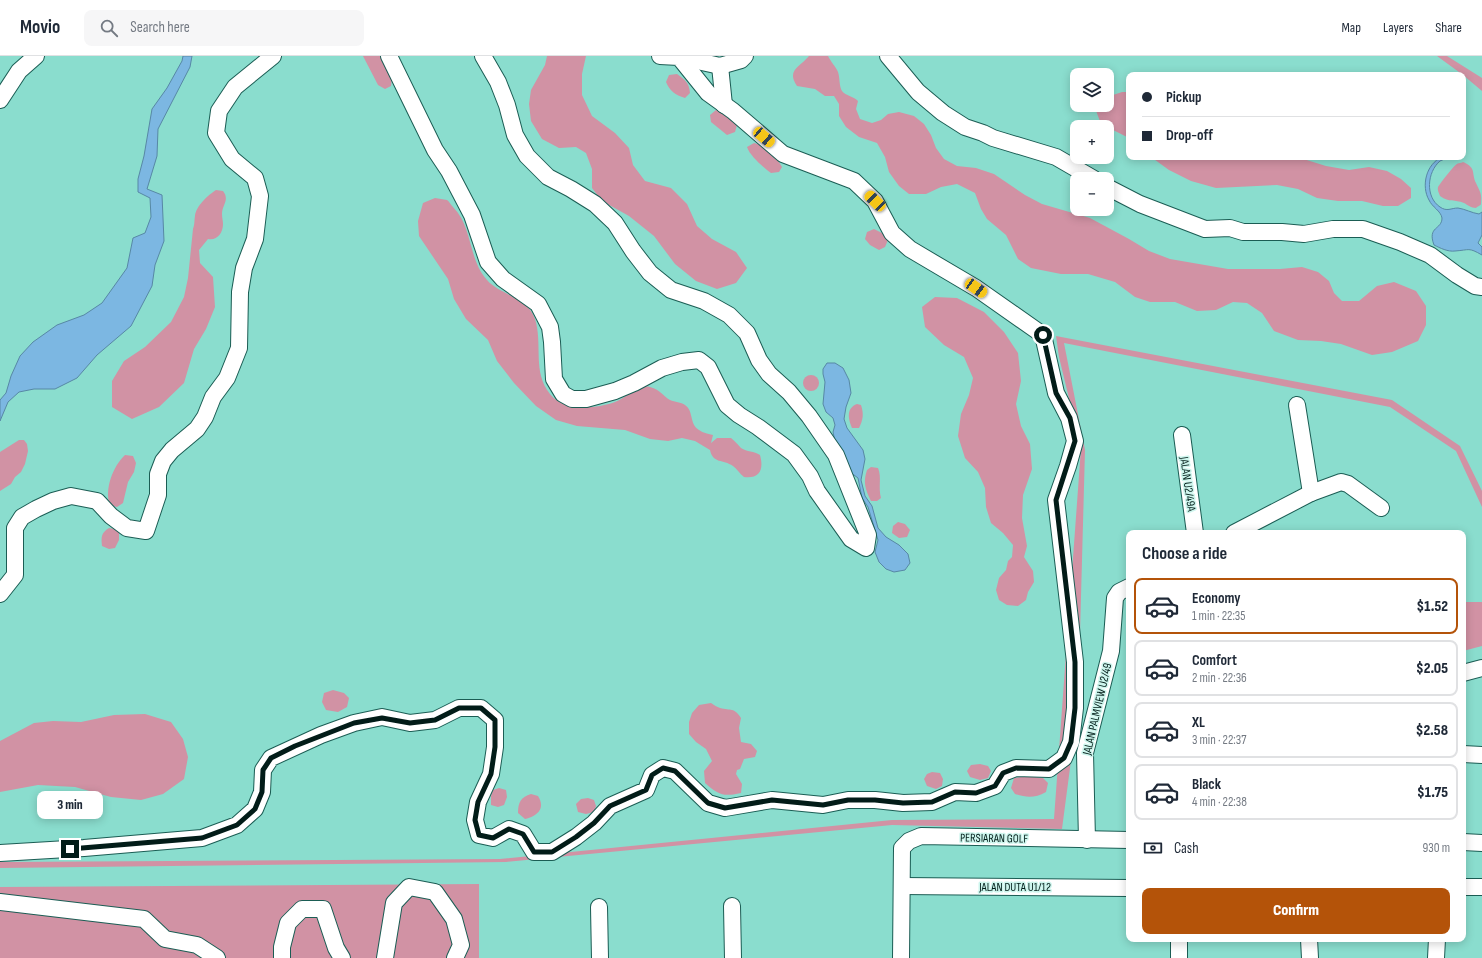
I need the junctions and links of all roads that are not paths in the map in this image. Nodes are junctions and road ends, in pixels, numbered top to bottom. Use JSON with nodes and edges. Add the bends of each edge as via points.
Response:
{"nodes":[{"id":1,"x":36,"y":56,"type":"edge"},
{"id":2,"x":273,"y":56,"type":"edge"},
{"id":3,"x":389,"y":56,"type":"edge"},
{"id":4,"x":483,"y":56,"type":"edge"},
{"id":5,"x":660,"y":56,"type":"edge"},
{"id":6,"x":745,"y":56,"type":"edge"},
{"id":7,"x":888,"y":56,"type":"edge"},
{"id":8,"x":679,"y":57,"type":"junction"},
{"id":9,"x":720,"y":66,"type":"junction"},
{"id":10,"x":0,"y":100,"type":"edge"},
{"id":11,"x":724,"y":105,"type":"junction"},
{"id":12,"x":1082,"y":172,"type":"edge"},
{"id":13,"x":1114,"y":191,"type":"edge"},
{"id":14,"x":1482,"y":287,"type":"edge"},
{"id":15,"x":1297,"y":405,"type":"dead end"},
{"id":16,"x":1182,"y":435,"type":"dead end"},
{"id":17,"x":1311,"y":493,"type":"junction"},
{"id":18,"x":1381,"y":508,"type":"dead end"},
{"id":19,"x":1195,"y":530,"type":"edge"},
{"id":20,"x":1240,"y":530,"type":"edge"},
{"id":21,"x":1126,"y":588,"type":"edge"},
{"id":22,"x":0,"y":594,"type":"edge"},
{"id":23,"x":1482,"y":668,"type":"edge"},
{"id":24,"x":1466,"y":672,"type":"edge"},
{"id":25,"x":1466,"y":754,"type":"edge"},
{"id":26,"x":1482,"y":755,"type":"edge"},
{"id":27,"x":1087,"y":840,"type":"junction"},
{"id":28,"x":1126,"y":840,"type":"edge"},
{"id":29,"x":1466,"y":842,"type":"edge"},
{"id":30,"x":1482,"y":842,"type":"edge"},
{"id":31,"x":0,"y":852,"type":"edge"},
{"id":32,"x":902,"y":886,"type":"junction"},
{"id":33,"x":1466,"y":887,"type":"edge"},
{"id":34,"x":1482,"y":887,"type":"edge"},
{"id":35,"x":1126,"y":888,"type":"edge"},
{"id":36,"x":0,"y":902,"type":"edge"},
{"id":37,"x":732,"y":906,"type":"dead end"},
{"id":38,"x":599,"y":907,"type":"dead end"},
{"id":39,"x":1179,"y":942,"type":"edge"},
{"id":40,"x":1309,"y":942,"type":"edge"},
{"id":41,"x":1436,"y":942,"type":"edge"},
{"id":42,"x":217,"y":958,"type":"edge"},
{"id":43,"x":282,"y":958,"type":"edge"},
{"id":44,"x":342,"y":958,"type":"edge"},
{"id":45,"x":385,"y":958,"type":"edge"},
{"id":46,"x":455,"y":958,"type":"edge"},
{"id":47,"x":600,"y":958,"type":"edge"},
{"id":48,"x":733,"y":958,"type":"edge"},
{"id":49,"x":901,"y":958,"type":"edge"},
{"id":50,"x":1179,"y":958,"type":"edge"},
{"id":51,"x":1310,"y":958,"type":"edge"},
{"id":52,"x":1436,"y":958,"type":"edge"}],
"edges":[{"from":1,"to":10,"type":"street","via":[[19,71]]},
{"from":2,"to":22,"type":"street","via":[[234,87],[219,110],[216,133],[232,159],[255,178],[260,196],[255,239],[244,268],[240,292],[239,348],[226,378],[213,397],[197,430],[172,450],[163,462],[158,474],[158,496],[146,531],[127,528],[97,501],[71,496],[47,504],[22,517],[15,528],[15,575]]},
{"from":3,"to":4,"type":"street","via":[[435,150],[472,215],[488,262],[502,279],[538,304],[550,327],[554,379],[563,394],[572,399],[586,399],[628,385],[662,368],[699,360],[708,367],[727,405],[794,454],[851,539],[866,548],[868,535],[836,455],[809,416],[789,392],[769,374],[747,333],[729,315],[704,301],[671,290],[650,273],[614,223],[595,204],[548,177],[527,156],[515,135],[498,82]]},
{"from":5,"to":8,"type":"street"},
{"from":6,"to":9,"type":"street","via":[[742,60]]},
{"from":7,"to":12,"type":"street","via":[[918,92],[965,127],[1056,157]]},
{"from":8,"to":9,"type":"street"},
{"from":8,"to":11,"type":"street","via":[[708,93]]},
{"from":9,"to":11,"type":"street"},
{"from":11,"to":31,"type":"street","via":[[783,154],[854,181],[875,201],[892,233],[910,249],[976,288],[1043,335],[1056,393],[1070,418],[1075,441],[1056,500],[1075,662],[1074,722],[1071,742],[1064,758],[1049,769],[1016,768],[1003,773],[995,786],[976,793],[955,792],[932,802],[848,800],[823,805],[772,800],[725,808],[708,803],[675,771],[663,768],[652,775],[646,790],[610,806],[576,837],[552,852],[534,852],[523,834],[509,829],[493,838],[479,835],[475,820],[478,802],[491,774],[495,720],[481,708],[459,708],[435,720],[410,723],[382,718],[354,723],[271,758],[263,770],[262,792],[255,809],[237,825],[202,838]]},
{"from":13,"to":14,"type":"street","via":[[1140,204],[1205,229],[1230,228],[1243,232],[1304,234],[1333,229],[1363,230],[1430,255],[1457,276]]},
{"from":15,"to":17,"type":"street"},
{"from":16,"to":19,"type":"street","name":"JALAN U2/49A"},
{"from":17,"to":18,"type":"street","via":[[1341,482],[1348,484]]},
{"from":17,"to":20,"type":"street"},
{"from":21,"to":27,"type":"street","name":"JALAN PALMVIEW U2/49","via":[[1115,598],[1111,651],[1085,753]]},
{"from":23,"to":24,"type":"street"},
{"from":25,"to":26,"type":"street"},
{"from":27,"to":28,"type":"street","name":"PERSIARAN GOLF"},
{"from":27,"to":32,"type":"street","name":"PERSIARAN GOLF","via":[[921,836],[909,841],[902,848]]},
{"from":29,"to":30,"type":"street"},
{"from":32,"to":35,"type":"street","name":"JALAN DUTA U1/12"},
{"from":32,"to":49,"type":"street"},
{"from":33,"to":34,"type":"street"},
{"from":36,"to":42,"type":"street","via":[[144,919],[165,939],[197,945]]},
{"from":37,"to":48,"type":"street"},
{"from":38,"to":47,"type":"street"},
{"from":39,"to":50,"type":"street"},
{"from":40,"to":51,"type":"street"},
{"from":41,"to":52,"type":"street"},
{"from":43,"to":44,"type":"street","via":[[288,923],[302,909],[323,909]]},
{"from":45,"to":46,"type":"street","via":[[394,903],[409,887],[435,892],[454,919],[461,945]]}]}
